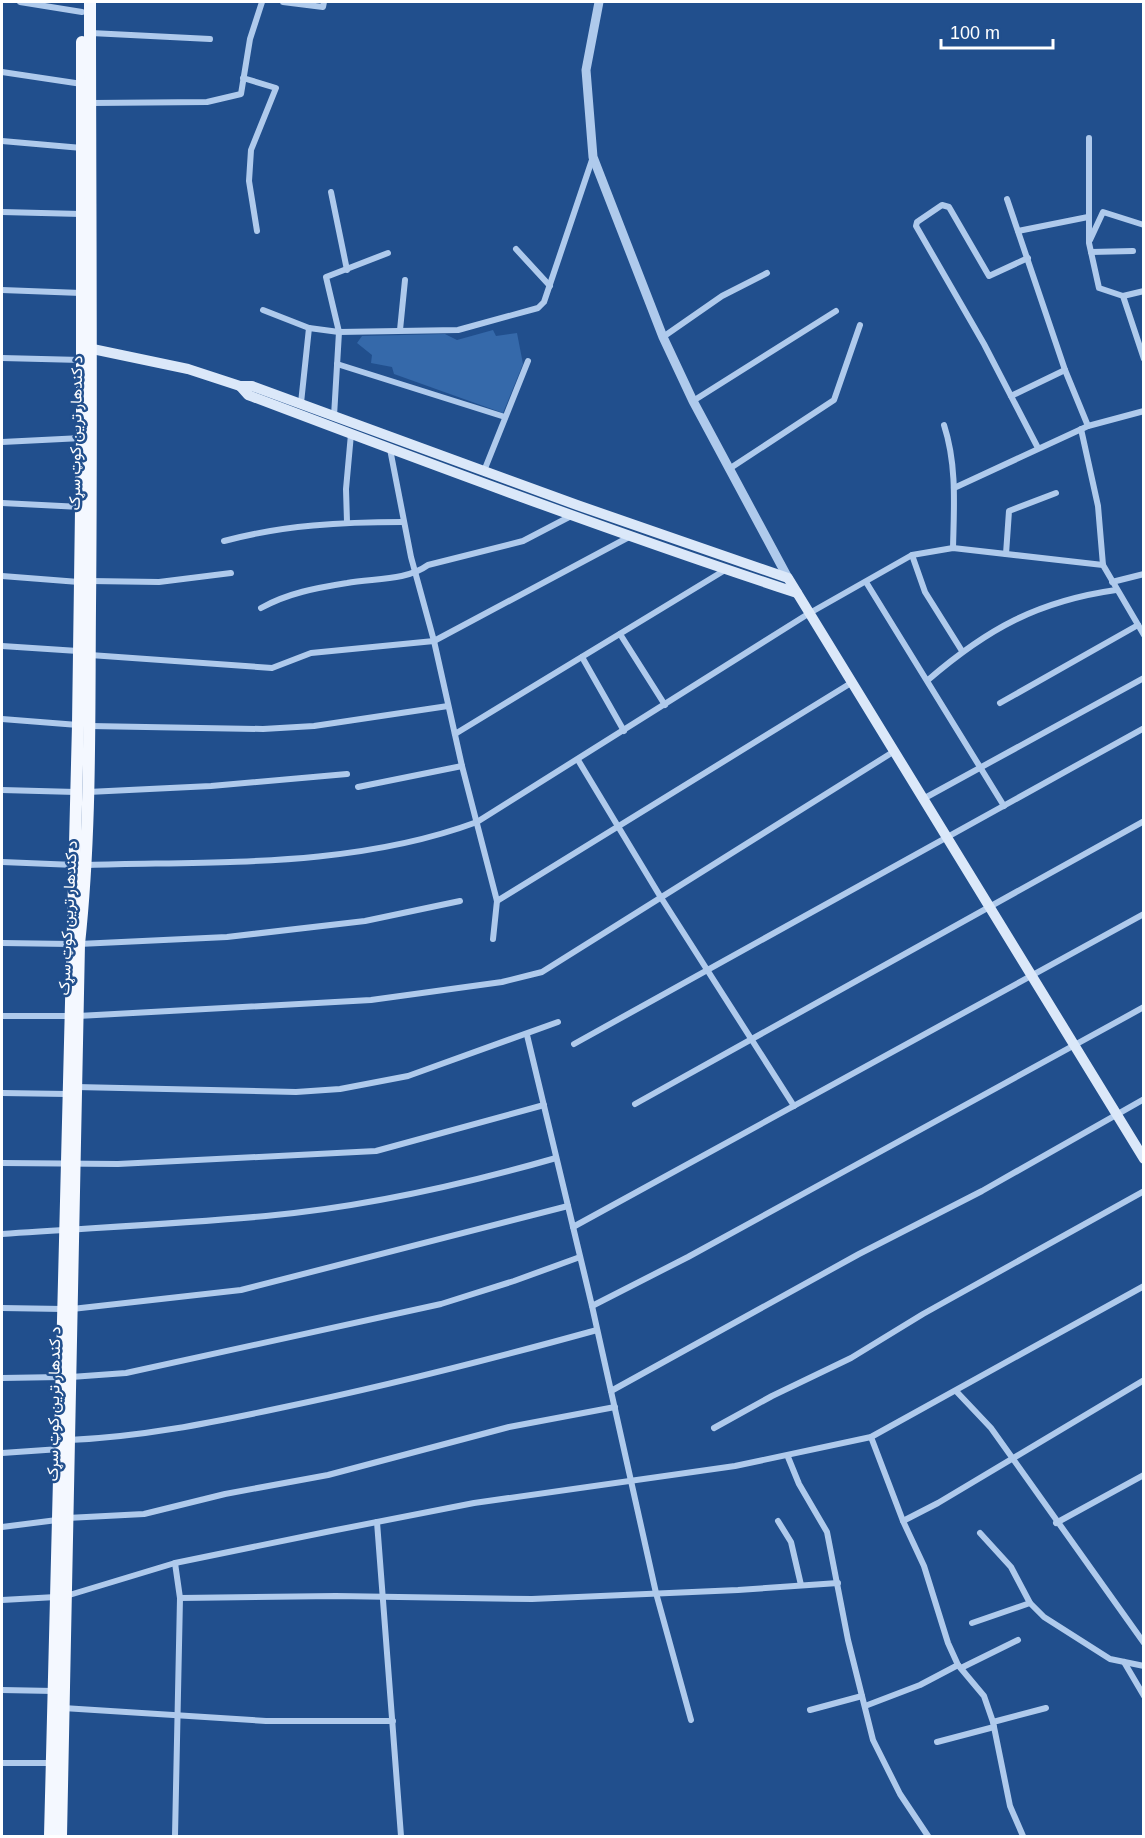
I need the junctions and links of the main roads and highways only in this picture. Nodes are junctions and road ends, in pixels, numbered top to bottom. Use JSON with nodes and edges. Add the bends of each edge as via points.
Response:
{"nodes":[{"id":1,"x":90,"y":2,"type":"edge"},
{"id":2,"x":82,"y":7,"type":"edge"},
{"id":3,"x":87,"y":347,"type":"junction"},
{"id":4,"x":240,"y":386,"type":"junction"},
{"id":5,"x":86,"y":492,"type":"junction"},
{"id":6,"x":85,"y":581,"type":"junction"},
{"id":7,"x":797,"y":593,"type":"junction"},
{"id":8,"x":1143,"y":1159,"type":"edge"},
{"id":9,"x":61,"y":1596,"type":"junction"},
{"id":10,"x":50,"y":1836,"type":"edge"},
{"id":11,"x":62,"y":1836,"type":"edge"}],
"edges":[{"from":1,"to":3,"type":"main road","name":"د کندهار ترين کوټ سړک"},
{"from":2,"to":3,"type":"main road","name":"د کندهار ترين کوټ سړک","via":[[81,293]]},
{"from":3,"to":4,"type":"main road","via":[[188,369]]},
{"from":3,"to":5,"type":"main road","name":"د کندهار ترين کوټ سړک"},
{"from":3,"to":5,"type":"main road","name":"د کندهار ترين کوټ سړک","via":[[81,360]]},
{"from":4,"to":7,"type":"main road","via":[[248,395],[351,434],[629,537]]},
{"from":4,"to":7,"type":"main road","via":[[252,386],[301,403],[789,578]]},
{"from":5,"to":6,"type":"main road","name":"د کندهار ترين کوټ سړک"},
{"from":5,"to":6,"type":"main road","name":"د کندهار ترين کوټ سړک","via":[[81,507]]},
{"from":6,"to":9,"type":"main road","name":"د کندهار ترين کوټ سړک"},
{"from":7,"to":8,"type":"main road"},
{"from":9,"to":10,"type":"main road","name":"د کندهار ترين کوټ سړک"},
{"from":9,"to":11,"type":"main road","name":"د کندهار ترين کوټ سړک"}]}
